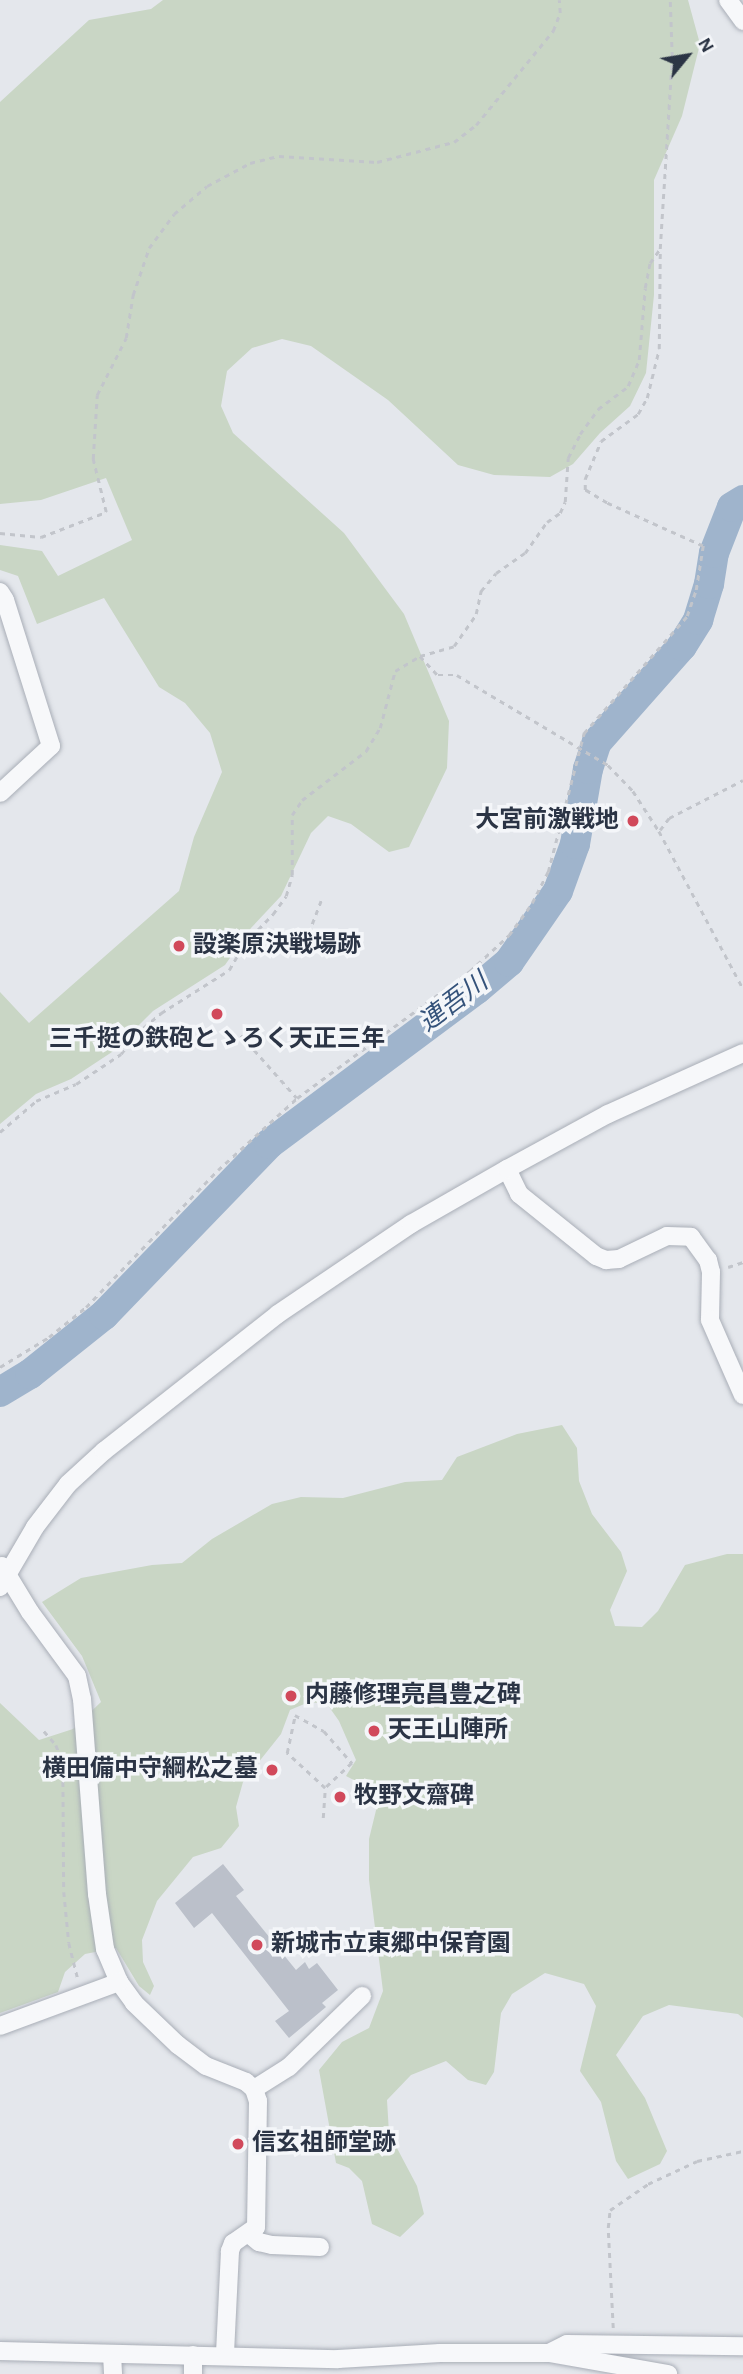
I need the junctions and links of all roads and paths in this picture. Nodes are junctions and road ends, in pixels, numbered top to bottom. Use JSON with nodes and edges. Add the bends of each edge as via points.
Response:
{"nodes":[{"id":1,"x":559,"y":0,"type":"edge"},
{"id":2,"x":670,"y":0,"type":"edge"},
{"id":3,"x":728,"y":0,"type":"edge"},
{"id":4,"x":743,"y":21,"type":"edge"},
{"id":5,"x":660,"y":249,"type":"junction"},
{"id":6,"x":0,"y":533,"type":"edge"},
{"id":7,"x":0,"y":593,"type":"edge"},
{"id":8,"x":420,"y":656,"type":"junction"},
{"id":9,"x":580,"y":746,"type":"junction"},
{"id":10,"x":743,"y":780,"type":"edge"},
{"id":11,"x":0,"y":793,"type":"edge"},
{"id":12,"x":660,"y":831,"type":"junction"},
{"id":13,"x":321,"y":901,"type":"dead end"},
{"id":14,"x":312,"y":924,"type":"dead end"},
{"id":15,"x":743,"y":988,"type":"edge"},
{"id":16,"x":241,"y":1035,"type":"dead end"},
{"id":17,"x":743,"y":1053,"type":"edge"},
{"id":18,"x":297,"y":1098,"type":"junction"},
{"id":19,"x":0,"y":1132,"type":"edge"},
{"id":20,"x":507,"y":1169,"type":"junction"},
{"id":21,"x":0,"y":1367,"type":"edge"},
{"id":22,"x":743,"y":1395,"type":"edge"},
{"id":23,"x":2,"y":1575,"type":"edge"},
{"id":24,"x":44,"y":1731,"type":"dead end"},
{"id":25,"x":325,"y":1788,"type":"junction"},
{"id":26,"x":323,"y":1818,"type":"dead end"},
{"id":27,"x":119,"y":1982,"type":"junction"},
{"id":28,"x":82,"y":1996,"type":"junction"},
{"id":29,"x":362,"y":1996,"type":"dead end"},
{"id":30,"x":0,"y":2026,"type":"edge"},
{"id":31,"x":254,"y":2089,"type":"junction"},
{"id":32,"x":743,"y":2151,"type":"edge"},
{"id":33,"x":248,"y":2234,"type":"junction"},
{"id":34,"x":320,"y":2247,"type":"dead end"},
{"id":35,"x":614,"y":2344,"type":"junction"},
{"id":36,"x":743,"y":2346,"type":"edge"},
{"id":37,"x":0,"y":2351,"type":"edge"},
{"id":38,"x":549,"y":2353,"type":"junction"},
{"id":39,"x":112,"y":2354,"type":"junction"},
{"id":40,"x":193,"y":2355,"type":"junction"},
{"id":41,"x":225,"y":2356,"type":"junction"},
{"id":42,"x":113,"y":2374,"type":"edge"},
{"id":43,"x":193,"y":2374,"type":"edge"},
{"id":44,"x":668,"y":2374,"type":"edge"}],
"edges":[{"from":1,"to":6,"type":"path","via":[[553,31],[476,125],[454,142],[377,162],[279,156],[250,163],[207,186],[174,214],[149,248],[133,295],[126,338],[97,395],[93,459],[106,512],[41,537]]},
{"from":2,"to":5,"type":"path","via":[[672,57]]},
{"from":3,"to":4,"type":"street"},
{"from":5,"to":8,"type":"path","via":[[650,263],[639,359],[628,386],[598,409],[580,434],[568,458],[560,513],[547,522],[525,553],[496,573],[481,591],[477,614],[454,646]]},
{"from":5,"to":9,"type":"path","via":[[659,349],[648,398],[638,414],[601,441],[585,490],[703,546],[696,590],[687,616],[604,708],[584,733]]},
{"from":7,"to":11,"type":"street","via":[[51,746]]},
{"from":8,"to":9,"type":"path","via":[[438,675],[457,675]]},
{"from":8,"to":19,"type":"path","via":[[395,671],[380,728],[366,751],[316,786],[292,816],[292,875],[286,896],[244,944],[229,970],[161,1013],[121,1054],[76,1084],[36,1101]]},
{"from":9,"to":12,"type":"path","via":[[633,791]]},
{"from":9,"to":18,"type":"path","via":[[548,872],[533,903],[509,935],[460,979]]},
{"from":10,"to":12,"type":"path","via":[[669,818]]},
{"from":12,"to":15,"type":"path"},
{"from":13,"to":14,"type":"path"},
{"from":16,"to":18,"type":"path"},
{"from":17,"to":20,"type":"street","via":[[608,1114]]},
{"from":18,"to":21,"type":"path","via":[[218,1170],[86,1307]]},
{"from":20,"to":22,"type":"street","via":[[519,1194],[606,1260],[619,1259],[667,1236],[691,1237],[708,1260],[710,1320]]},
{"from":20,"to":23,"type":"street","via":[[327,1279],[104,1451],[68,1484]]},
{"from":23,"to":27,"type":"street","via":[[76,1676],[82,1699],[97,1894],[105,1949]]},
{"from":24,"to":28,"type":"path","via":[[63,1762],[64,1892],[69,1943]]},
{"from":25,"to":25,"type":"path","via":[[287,1752],[295,1715],[324,1731],[352,1763]]},
{"from":25,"to":26,"type":"path"},
{"from":27,"to":28,"type":"street"},
{"from":27,"to":31,"type":"street","via":[[178,2045],[206,2066]]},
{"from":28,"to":30,"type":"street"},
{"from":29,"to":31,"type":"street","via":[[289,2067]]},
{"from":31,"to":33,"type":"street","via":[[258,2101],[256,2227]]},
{"from":32,"to":35,"type":"path","via":[[696,2161],[648,2184],[610,2210]]},
{"from":33,"to":34,"type":"street","via":[[272,2245]]},
{"from":33,"to":41,"type":"street","via":[[233,2243],[230,2251]]},
{"from":35,"to":36,"type":"street"},
{"from":35,"to":38,"type":"street","via":[[567,2344]]},
{"from":37,"to":39,"type":"street"},
{"from":38,"to":41,"type":"street","via":[[338,2359]]},
{"from":38,"to":44,"type":"street"},
{"from":39,"to":40,"type":"street"},
{"from":39,"to":42,"type":"street"},
{"from":40,"to":41,"type":"street"},
{"from":40,"to":43,"type":"street"}]}
